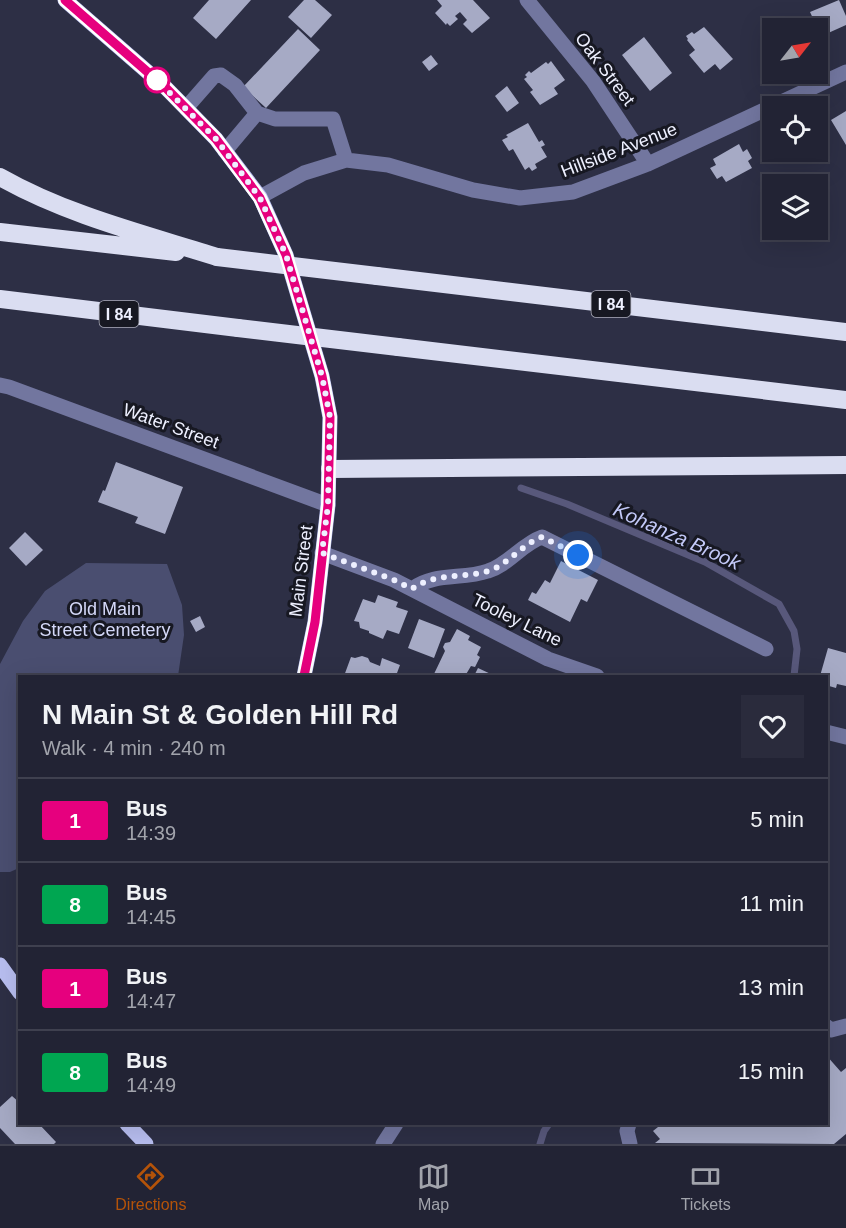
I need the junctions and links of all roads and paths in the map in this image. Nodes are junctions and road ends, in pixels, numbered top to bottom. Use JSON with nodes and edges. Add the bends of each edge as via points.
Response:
{"nodes":[{"id":1,"x":65,"y":0,"type":"edge"},
{"id":2,"x":74,"y":0,"type":"edge"},
{"id":3,"x":527,"y":0,"type":"edge"},
{"id":4,"x":88,"y":20,"type":"junction"},
{"id":5,"x":846,"y":72,"type":"edge"},
{"id":6,"x":186,"y":108,"type":"junction"},
{"id":7,"x":257,"y":113,"type":"junction"},
{"id":8,"x":225,"y":151,"type":"junction"},
{"id":9,"x":346,"y":160,"type":"junction"},
{"id":10,"x":648,"y":164,"type":"junction"},
{"id":11,"x":0,"y":177,"type":"edge"},
{"id":12,"x":260,"y":198,"type":"junction"},
{"id":13,"x":0,"y":232,"type":"edge"},
{"id":14,"x":217,"y":257,"type":"junction"},
{"id":15,"x":0,"y":299,"type":"edge"},
{"id":16,"x":846,"y":332,"type":"edge"},
{"id":17,"x":0,"y":386,"type":"edge"},
{"id":18,"x":846,"y":400,"type":"edge"},
{"id":19,"x":846,"y":465,"type":"edge"},
{"id":20,"x":330,"y":469,"type":"junction"},
{"id":21,"x":328,"y":505,"type":"junction"},
{"id":22,"x":322,"y":553,"type":"junction"},
{"id":23,"x":412,"y":589,"type":"junction"},
{"id":24,"x":766,"y":649,"type":"dead end"},
{"id":25,"x":304,"y":675,"type":"edge"},
{"id":26,"x":594,"y":675,"type":"edge"},
{"id":27,"x":828,"y":732,"type":"edge"},
{"id":28,"x":846,"y":737,"type":"edge"},
{"id":29,"x":0,"y":964,"type":"edge"},
{"id":30,"x":13,"y":986,"type":"edge"},
{"id":31,"x":846,"y":1026,"type":"edge"},
{"id":32,"x":828,"y":1028,"type":"edge"},
{"id":33,"x":128,"y":1125,"type":"edge"},
{"id":34,"x":395,"y":1125,"type":"edge"},
{"id":35,"x":629,"y":1125,"type":"edge"},
{"id":36,"x":146,"y":1144,"type":"edge"},
{"id":37,"x":382,"y":1144,"type":"edge"},
{"id":38,"x":630,"y":1144,"type":"edge"}],
"edges":[{"from":1,"to":4,"type":"main road"},
{"from":2,"to":4,"type":"main road"},
{"from":3,"to":10,"type":"street","name":"Oak Street","via":[[593,81]]},
{"from":4,"to":6,"type":"main road","name":"Main Street"},
{"from":5,"to":10,"type":"street","name":"Hillside Avenue"},
{"from":6,"to":7,"type":"street","via":[[214,76],[221,75],[235,85]]},
{"from":6,"to":8,"type":"main road","name":"Main Street"},
{"from":7,"to":8,"type":"street"},
{"from":7,"to":9,"type":"street","via":[[275,119],[333,119]]},
{"from":8,"to":12,"type":"main road","name":"Main Street"},
{"from":9,"to":10,"type":"street","name":"Hillside Avenue","via":[[388,165],[473,190],[520,198],[573,192]]},
{"from":9,"to":12,"type":"street","name":"Hillside Avenue","via":[[304,174]]},
{"from":11,"to":14,"type":"highway","via":[[71,210]]},
{"from":12,"to":20,"type":"main road","name":"Main Street","via":[[286,255],[322,376],[330,417]]},
{"from":13,"to":14,"type":"highway","number":"I 84"},
{"from":14,"to":16,"type":"highway","number":"I 84","bridge":true},
{"from":15,"to":18,"type":"highway","number":"I 84","bridge":true},
{"from":17,"to":21,"type":"street","name":"Water Street"},
{"from":19,"to":20,"type":"highway"},
{"from":20,"to":21,"type":"main road","name":"Main Street"},
{"from":21,"to":22,"type":"main road","name":"Main Street"},
{"from":22,"to":23,"type":"street","name":"Tooley Lane"},
{"from":22,"to":25,"type":"main road","name":"Main Street","via":[[315,622]]},
{"from":23,"to":24,"type":"street","via":[[435,578],[489,571],[542,537]]},
{"from":23,"to":26,"type":"street","name":"Tooley Lane","via":[[548,659]]},
{"from":27,"to":28,"type":"street"},
{"from":29,"to":30,"type":"main road"},
{"from":31,"to":32,"type":"street"},
{"from":33,"to":36,"type":"main road"},
{"from":34,"to":37,"type":"street"},
{"from":35,"to":38,"type":"street"}]}
